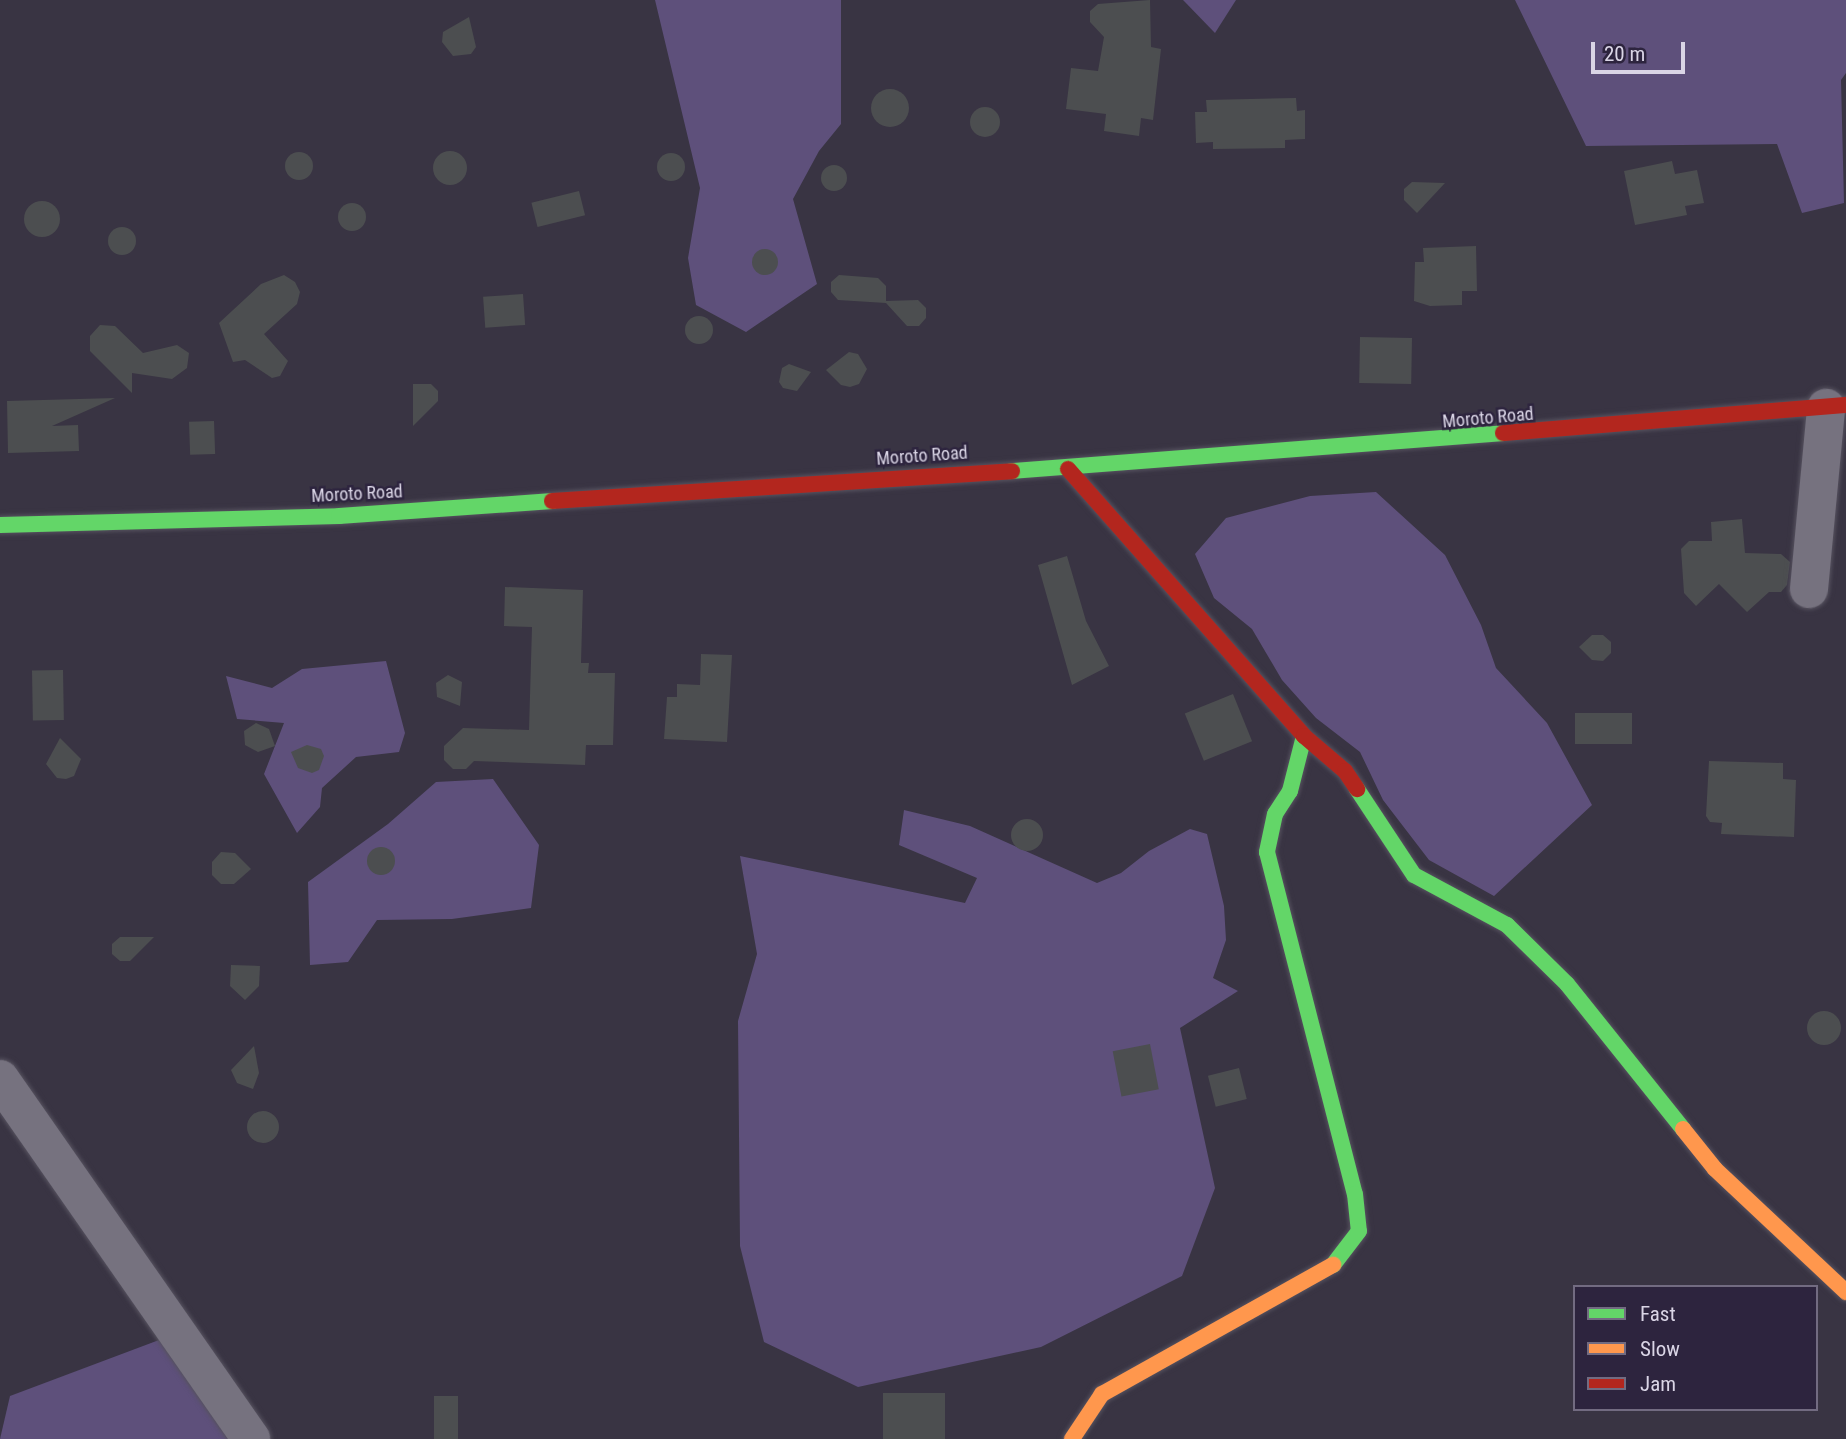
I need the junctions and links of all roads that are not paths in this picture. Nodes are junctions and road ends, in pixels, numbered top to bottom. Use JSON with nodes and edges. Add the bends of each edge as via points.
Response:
{"nodes":[{"id":1,"x":1836,"y":407,"type":"edge"},
{"id":2,"x":1068,"y":469,"type":"junction"},
{"id":3,"x":0,"y":525,"type":"edge"},
{"id":4,"x":1809,"y":589,"type":"dead end"},
{"id":5,"x":1304,"y":736,"type":"junction"},
{"id":6,"x":0,"y":1079,"type":"edge"},
{"id":7,"x":1846,"y":1292,"type":"edge"},
{"id":8,"x":251,"y":1439,"type":"edge"},
{"id":9,"x":1072,"y":1439,"type":"edge"}],
"edges":[{"from":1,"to":2,"type":"street","name":"Moroto Road"},
{"from":1,"to":4,"type":"street"},
{"from":2,"to":3,"type":"street","name":"Moroto Road","via":[[963,472],[339,516]]},
{"from":2,"to":5,"type":"street"},
{"from":5,"to":7,"type":"street","via":[[1345,771],[1414,874],[1507,925],[1567,984],[1714,1169]]},
{"from":5,"to":9,"type":"street","via":[[1290,791],[1275,814],[1267,852],[1355,1194],[1359,1231],[1330,1269],[1102,1394]]},
{"from":6,"to":8,"type":"street"}]}
